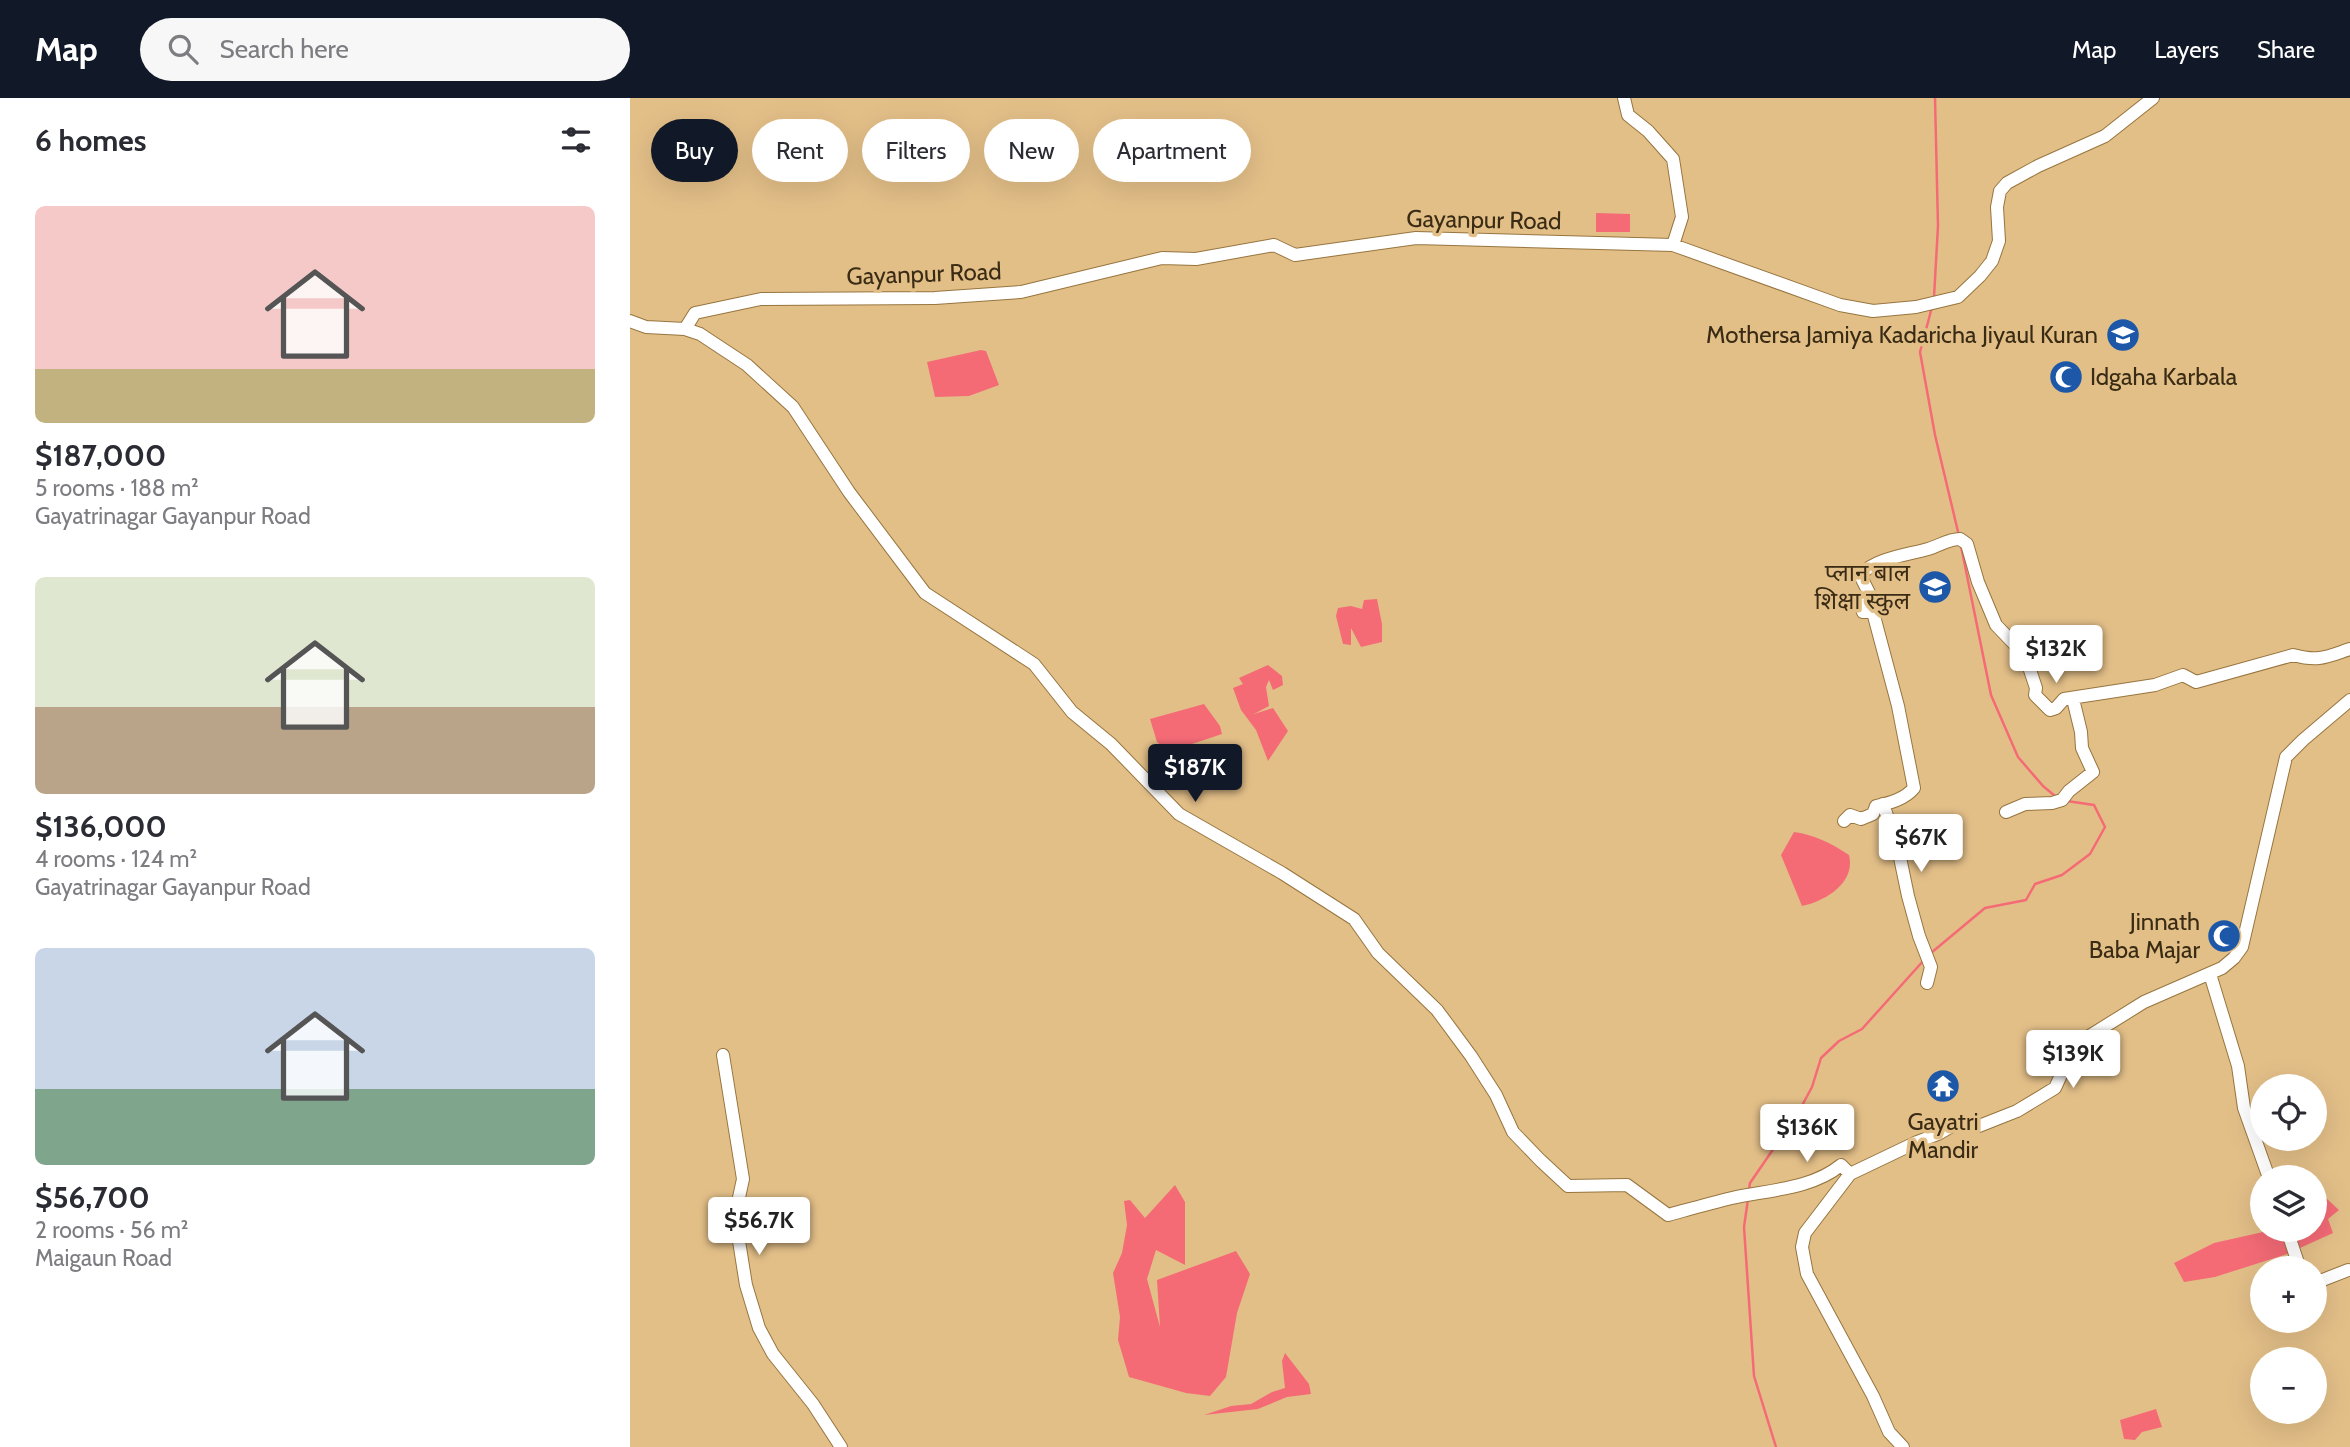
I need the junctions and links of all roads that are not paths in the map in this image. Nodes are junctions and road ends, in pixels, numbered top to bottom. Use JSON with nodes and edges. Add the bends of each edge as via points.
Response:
{"nodes":[{"id":1,"x":1625,"y":98,"type":"edge"},
{"id":2,"x":2153,"y":98,"type":"edge"},
{"id":3,"x":1673,"y":245,"type":"junction"},
{"id":4,"x":630,"y":321,"type":"edge"},
{"id":5,"x":685,"y":329,"type":"junction"},
{"id":6,"x":2350,"y":649,"type":"edge"},
{"id":7,"x":2073,"y":699,"type":"junction"},
{"id":8,"x":2350,"y":700,"type":"edge"},
{"id":9,"x":1884,"y":804,"type":"junction"},
{"id":10,"x":2006,"y":812,"type":"dead end"},
{"id":11,"x":1844,"y":821,"type":"dead end"},
{"id":12,"x":2210,"y":974,"type":"junction"},
{"id":13,"x":1927,"y":984,"type":"dead end"},
{"id":14,"x":723,"y":1055,"type":"dead end"},
{"id":15,"x":2264,"y":1165,"type":"edge"},
{"id":16,"x":1850,"y":1174,"type":"junction"},
{"id":17,"x":2348,"y":1270,"type":"dead end"},
{"id":18,"x":2327,"y":1278,"type":"edge"},
{"id":19,"x":841,"y":1447,"type":"edge"},
{"id":20,"x":1903,"y":1447,"type":"edge"}],
"edges":[{"from":1,"to":3,"type":"street","via":[[1628,115],[1673,159],[1682,217]]},
{"from":2,"to":3,"type":"street","name":"Gayanpur Road","via":[[2105,136],[2007,183],[2000,191],[2000,241],[1992,261],[1958,297],[1873,312],[1840,305]]},
{"from":3,"to":5,"type":"street","name":"Gayanpur Road","via":[[1416,237],[1295,255],[1274,245],[1196,259],[1162,258],[1021,292],[935,298],[761,299],[695,313]]},
{"from":4,"to":5,"type":"street","via":[[646,327]]},
{"from":5,"to":16,"type":"street","via":[[701,334],[747,365],[793,407],[849,492],[925,593],[1034,664],[1072,712],[1111,744],[1179,814],[1354,919],[1378,953],[1437,1010],[1496,1095],[1513,1132],[1569,1186],[1627,1185],[1668,1215],[1785,1188],[1830,1174],[1841,1165]]},
{"from":6,"to":7,"type":"street","via":[[2314,660],[2293,655],[2196,682],[2183,675],[2155,685]]},
{"from":7,"to":9,"type":"street","via":[[2064,699],[2050,710],[2035,695],[2028,664],[1996,625],[1967,544],[1952,539],[1873,565],[1860,575],[1871,597],[1860,603],[1863,612],[1874,615],[1914,788]]},
{"from":7,"to":10,"type":"street","via":[[2080,742],[2093,772],[2062,800],[2025,804]]},
{"from":8,"to":12,"type":"street","via":[[2286,757],[2242,947]]},
{"from":9,"to":11,"type":"street","via":[[1866,817],[1850,815]]},
{"from":9,"to":13,"type":"street","via":[[1919,936],[1930,961]]},
{"from":12,"to":15,"type":"street","via":[[2238,1066],[2244,1108]]},
{"from":12,"to":16,"type":"street","via":[[2144,1002],[2082,1040],[2055,1088],[2017,1111],[1979,1126],[1959,1122]]},
{"from":14,"to":19,"type":"street","via":[[743,1180],[736,1216],[746,1285],[759,1328],[773,1354]]},
{"from":16,"to":20,"type":"street","via":[[1805,1233],[1802,1247],[1808,1274],[1889,1432]]},
{"from":17,"to":18,"type":"street"}]}
